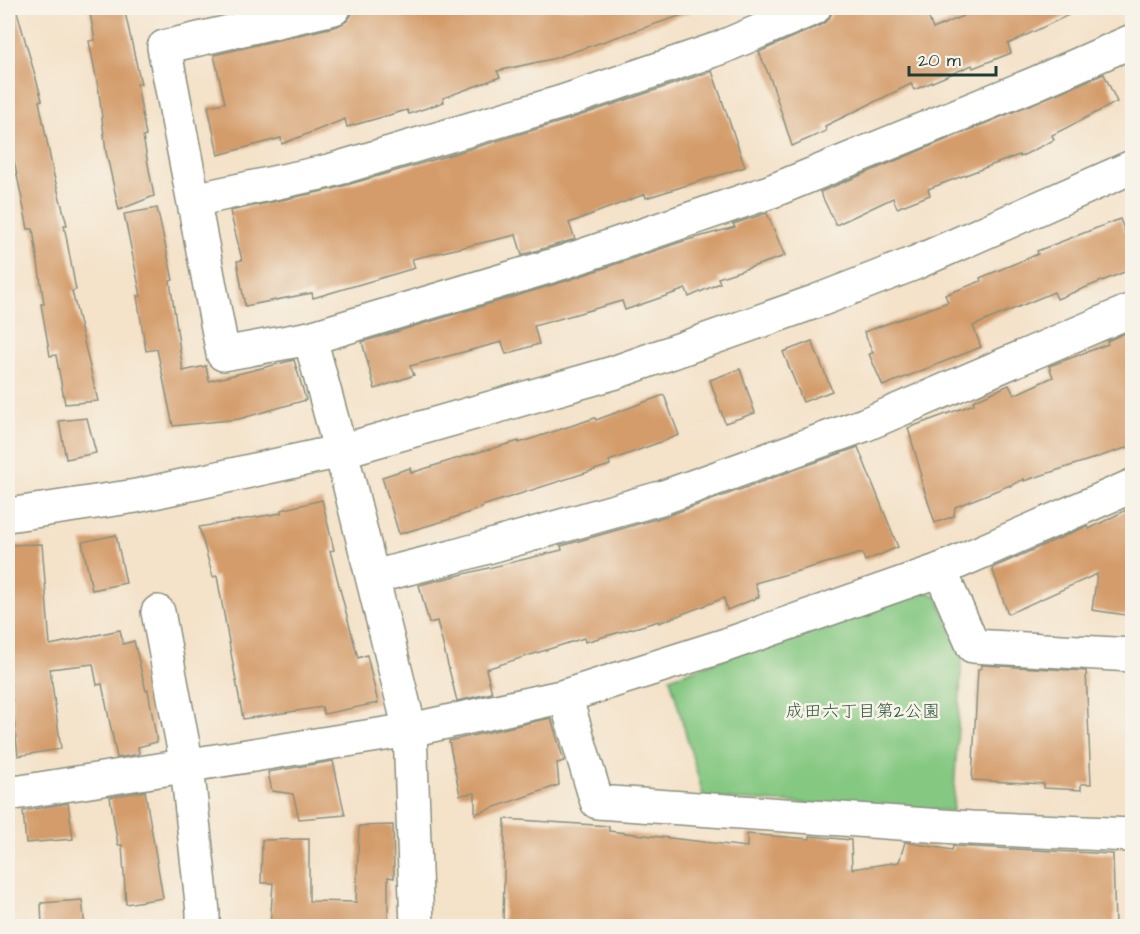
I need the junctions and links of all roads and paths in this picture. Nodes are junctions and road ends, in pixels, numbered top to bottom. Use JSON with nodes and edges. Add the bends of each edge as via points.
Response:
{"nodes":[{"id":1,"x":334,"y":8,"type":"edge"},
{"id":2,"x":814,"y":8,"type":"edge"},
{"id":3,"x":1132,"y":41,"type":"edge"},
{"id":4,"x":1132,"y":167,"type":"edge"},
{"id":5,"x":194,"y":200,"type":"junction"},
{"id":6,"x":1132,"y":310,"type":"edge"},
{"id":7,"x":310,"y":338,"type":"junction"},
{"id":8,"x":341,"y":451,"type":"junction"},
{"id":9,"x":1132,"y":486,"type":"edge"},
{"id":10,"x":8,"y":515,"type":"edge"},
{"id":11,"x":940,"y":570,"type":"junction"},
{"id":12,"x":373,"y":577,"type":"junction"},
{"id":13,"x":158,"y":612,"type":"dead end"},
{"id":14,"x":1132,"y":654,"type":"edge"},
{"id":15,"x":565,"y":696,"type":"junction"},
{"id":16,"x":410,"y":730,"type":"junction"},
{"id":17,"x":187,"y":766,"type":"junction"},
{"id":18,"x":8,"y":794,"type":"edge"},
{"id":19,"x":1132,"y":835,"type":"edge"},
{"id":20,"x":202,"y":927,"type":"edge"},
{"id":21,"x":417,"y":927,"type":"edge"}],
"edges":[{"from":1,"to":5,"type":"street","via":[[164,47]]},
{"from":2,"to":5,"type":"street","via":[[720,48],[562,102],[329,171]]},
{"from":3,"to":7,"type":"street","via":[[772,191],[561,262]]},
{"from":4,"to":8,"type":"street","via":[[915,263],[711,339],[613,373]]},
{"from":5,"to":7,"type":"street","via":[[222,354]]},
{"from":6,"to":12,"type":"street","via":[[864,424],[664,497]]},
{"from":7,"to":8,"type":"street"},
{"from":8,"to":10,"type":"street","via":[[136,496]]},
{"from":8,"to":12,"type":"street"},
{"from":9,"to":11,"type":"street"},
{"from":11,"to":14,"type":"street","via":[[974,646]]},
{"from":11,"to":15,"type":"street"},
{"from":12,"to":16,"type":"street"},
{"from":13,"to":17,"type":"street"},
{"from":15,"to":16,"type":"street"},
{"from":15,"to":19,"type":"street","via":[[597,802]]},
{"from":16,"to":17,"type":"street"},
{"from":16,"to":21,"type":"street"},
{"from":17,"to":18,"type":"street"},
{"from":17,"to":20,"type":"street"}]}
